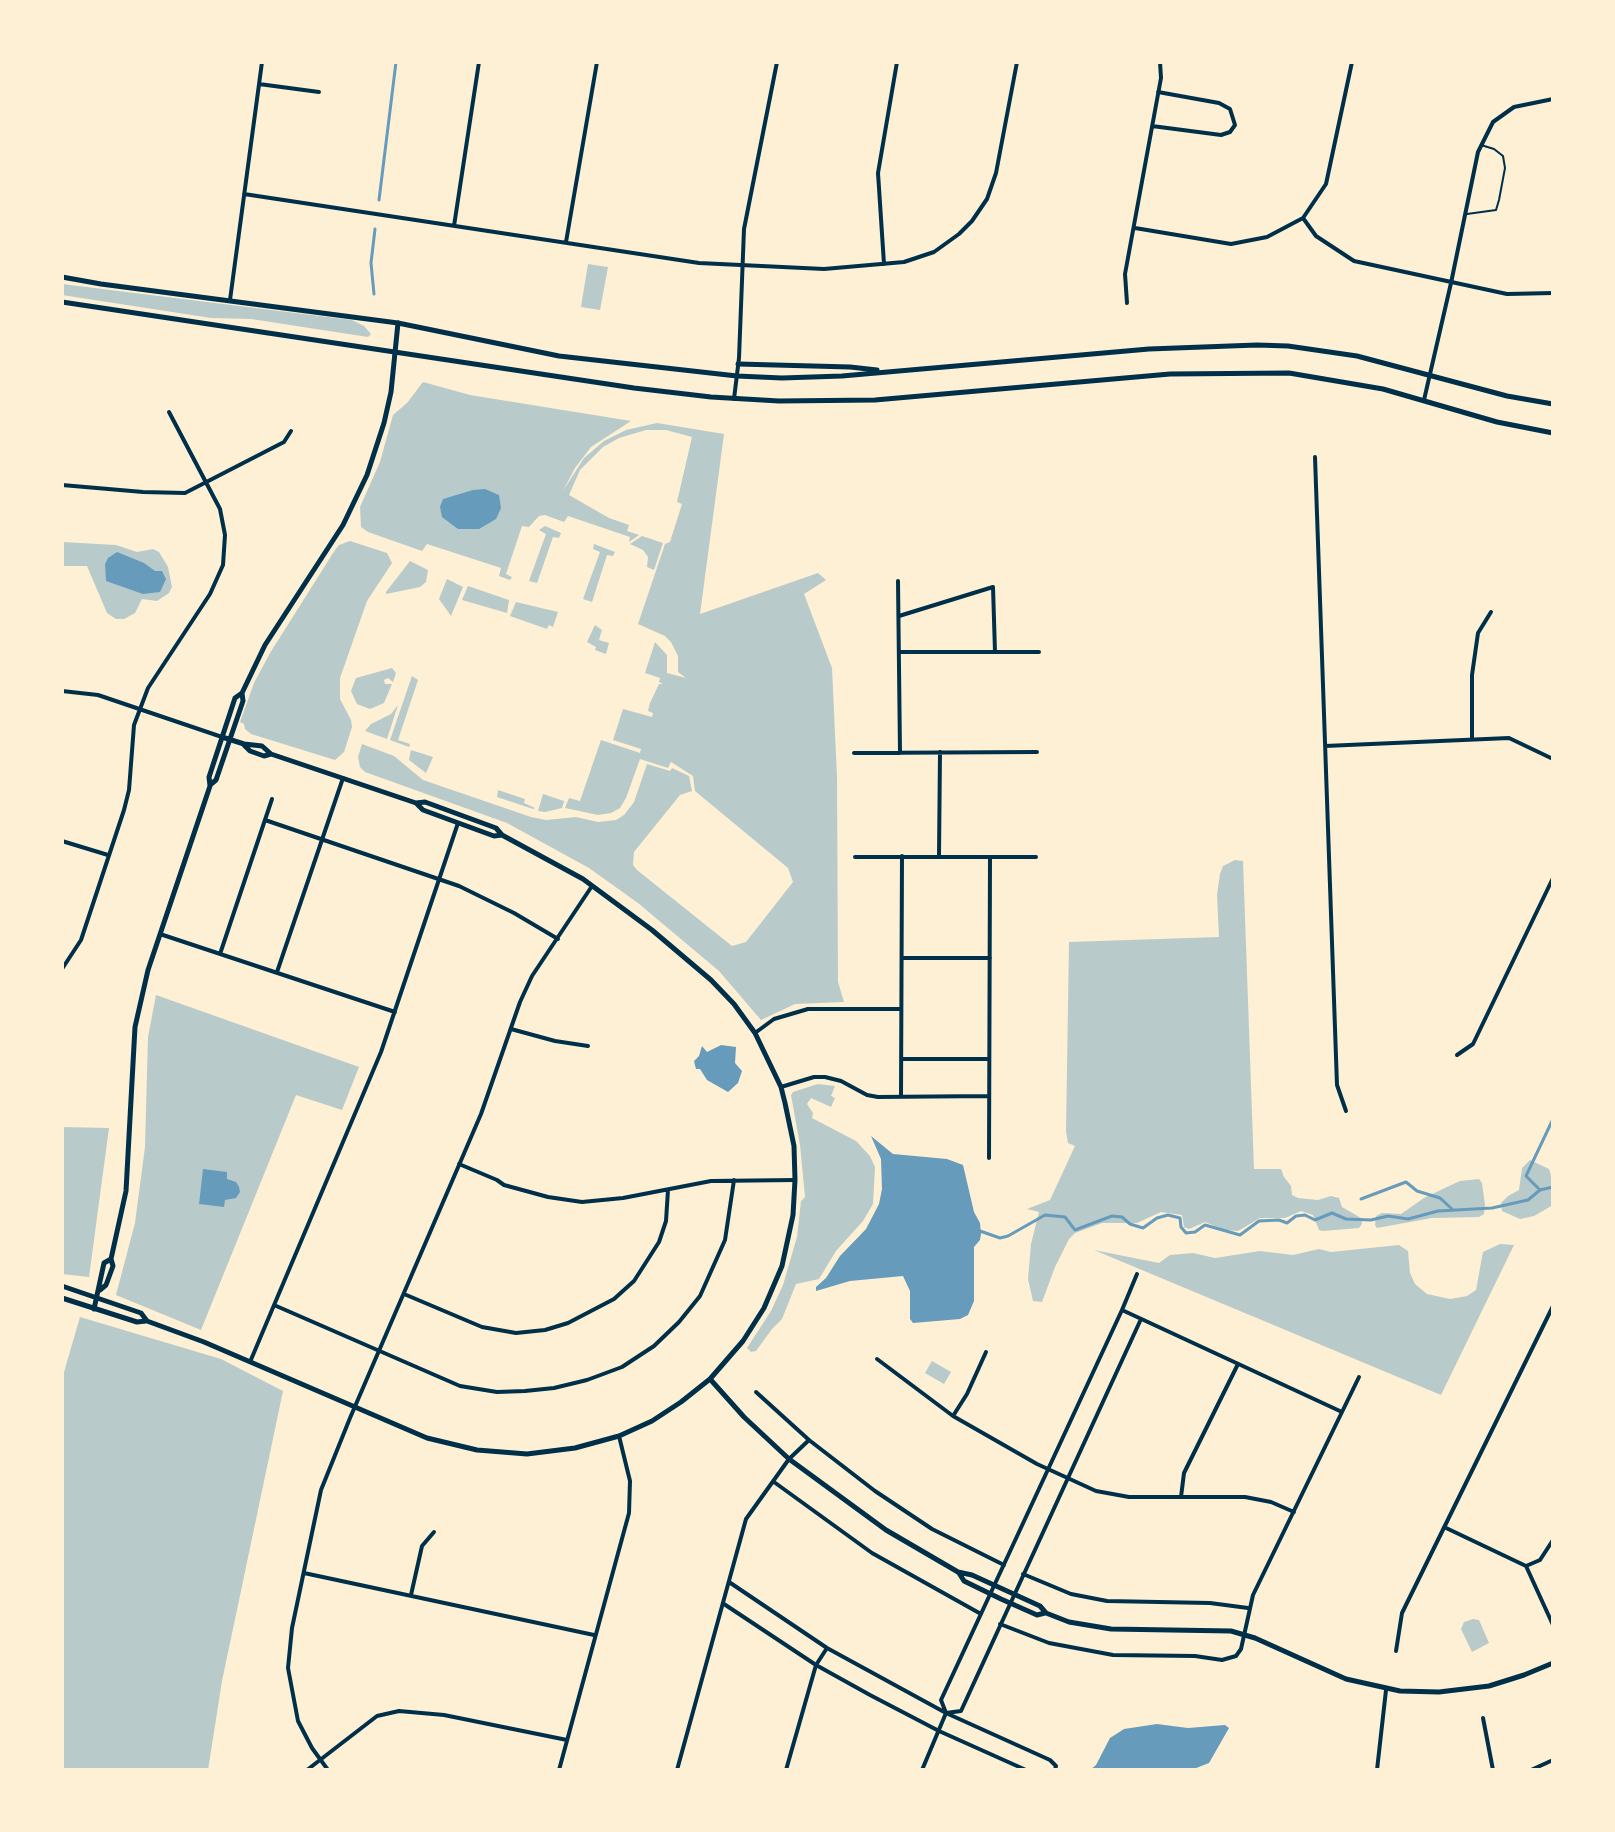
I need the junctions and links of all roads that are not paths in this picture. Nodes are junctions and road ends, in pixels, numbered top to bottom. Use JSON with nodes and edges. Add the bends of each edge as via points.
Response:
{"nodes":[{"id":1,"x":262,"y":62,"type":"edge"},
{"id":2,"x":479,"y":62,"type":"edge"},
{"id":3,"x":597,"y":62,"type":"edge"},
{"id":4,"x":777,"y":62,"type":"edge"},
{"id":5,"x":897,"y":62,"type":"edge"},
{"id":6,"x":1017,"y":62,"type":"edge"},
{"id":7,"x":1160,"y":62,"type":"edge"},
{"id":8,"x":1352,"y":62,"type":"edge"},
{"id":9,"x":259,"y":84,"type":"junction"},
{"id":10,"x":319,"y":92,"type":"dead end"},
{"id":11,"x":1158,"y":92,"type":"junction"},
{"id":12,"x":1553,"y":99,"type":"edge"},
{"id":13,"x":1152,"y":126,"type":"junction"},
{"id":14,"x":1481,"y":145,"type":"junction"},
{"id":15,"x":244,"y":194,"type":"junction"},
{"id":16,"x":1465,"y":214,"type":"junction"},
{"id":17,"x":1303,"y":218,"type":"junction"},
{"id":18,"x":454,"y":226,"type":"junction"},
{"id":19,"x":1135,"y":228,"type":"junction"},
{"id":20,"x":566,"y":242,"type":"junction"},
{"id":21,"x":884,"y":264,"type":"junction"},
{"id":22,"x":742,"y":265,"type":"junction"},
{"id":23,"x":62,"y":277,"type":"edge"},
{"id":24,"x":1451,"y":283,"type":"junction"},
{"id":25,"x":1553,"y":293,"type":"edge"},
{"id":26,"x":230,"y":300,"type":"junction"},
{"id":27,"x":62,"y":302,"type":"edge"},
{"id":28,"x":1127,"y":303,"type":"dead end"},
{"id":29,"x":398,"y":323,"type":"junction"},
{"id":30,"x":394,"y":353,"type":"junction"},
{"id":31,"x":738,"y":364,"type":"junction"},
{"id":32,"x":890,"y":372,"type":"junction"},
{"id":33,"x":1431,"y":375,"type":"junction"},
{"id":34,"x":737,"y":376,"type":"junction"},
{"id":35,"x":734,"y":399,"type":"junction"},
{"id":36,"x":1424,"y":400,"type":"junction"},
{"id":37,"x":1553,"y":404,"type":"edge"},
{"id":38,"x":169,"y":412,"type":"dead end"},
{"id":39,"x":291,"y":431,"type":"dead end"},
{"id":40,"x":1553,"y":433,"type":"edge"},
{"id":41,"x":1315,"y":457,"type":"dead end"},
{"id":42,"x":207,"y":482,"type":"junction"},
{"id":43,"x":62,"y":485,"type":"edge"},
{"id":44,"x":898,"y":581,"type":"dead end"},
{"id":45,"x":1491,"y":612,"type":"dead end"},
{"id":46,"x":899,"y":616,"type":"junction"},
{"id":47,"x":899,"y":652,"type":"junction"},
{"id":48,"x":995,"y":652,"type":"junction"},
{"id":49,"x":1039,"y":652,"type":"dead end"},
{"id":50,"x":62,"y":691,"type":"edge"},
{"id":51,"x":242,"y":693,"type":"junction"},
{"id":52,"x":140,"y":709,"type":"junction"},
{"id":53,"x":222,"y":737,"type":"junction"},
{"id":54,"x":1472,"y":738,"type":"junction"},
{"id":55,"x":230,"y":739,"type":"junction"},
{"id":56,"x":1325,"y":746,"type":"junction"},
{"id":57,"x":940,"y":752,"type":"junction"},
{"id":58,"x":1037,"y":752,"type":"dead end"},
{"id":59,"x":854,"y":753,"type":"dead end"},
{"id":60,"x":900,"y":753,"type":"junction"},
{"id":61,"x":1553,"y":759,"type":"edge"},
{"id":62,"x":343,"y":778,"type":"junction"},
{"id":63,"x":210,"y":786,"type":"junction"},
{"id":64,"x":272,"y":799,"type":"dead end"},
{"id":65,"x":416,"y":803,"type":"junction"},
{"id":66,"x":461,"y":814,"type":"junction"},
{"id":67,"x":265,"y":820,"type":"junction"},
{"id":68,"x":458,"y":822,"type":"junction"},
{"id":69,"x":502,"y":835,"type":"junction"},
{"id":70,"x":322,"y":839,"type":"junction"},
{"id":71,"x":62,"y":841,"type":"edge"},
{"id":72,"x":108,"y":855,"type":"junction"},
{"id":73,"x":902,"y":856,"type":"junction"},
{"id":74,"x":939,"y":856,"type":"junction"},
{"id":75,"x":855,"y":857,"type":"dead end"},
{"id":76,"x":990,"y":857,"type":"junction"},
{"id":77,"x":1036,"y":857,"type":"dead end"},
{"id":78,"x":438,"y":878,"type":"junction"},
{"id":79,"x":1553,"y":878,"type":"edge"},
{"id":80,"x":592,"y":886,"type":"junction"},
{"id":81,"x":160,"y":934,"type":"junction"},
{"id":82,"x":558,"y":939,"type":"junction"},
{"id":83,"x":220,"y":954,"type":"junction"},
{"id":84,"x":902,"y":958,"type":"junction"},
{"id":85,"x":990,"y":958,"type":"junction"},
{"id":86,"x":62,"y":969,"type":"edge"},
{"id":87,"x":277,"y":972,"type":"junction"},
{"id":88,"x":901,"y":1009,"type":"junction"},
{"id":89,"x":395,"y":1012,"type":"junction"},
{"id":90,"x":511,"y":1029,"type":"junction"},
{"id":91,"x":755,"y":1033,"type":"junction"},
{"id":92,"x":588,"y":1046,"type":"dead end"},
{"id":93,"x":1457,"y":1055,"type":"dead end"},
{"id":94,"x":901,"y":1059,"type":"junction"},
{"id":95,"x":989,"y":1059,"type":"junction"},
{"id":96,"x":781,"y":1087,"type":"junction"},
{"id":97,"x":901,"y":1096,"type":"junction"},
{"id":98,"x":989,"y":1096,"type":"junction"},
{"id":99,"x":1346,"y":1111,"type":"dead end"},
{"id":100,"x":989,"y":1158,"type":"dead end"},
{"id":101,"x":459,"y":1164,"type":"junction"},
{"id":102,"x":734,"y":1180,"type":"junction"},
{"id":103,"x":795,"y":1180,"type":"junction"},
{"id":104,"x":668,"y":1190,"type":"junction"},
{"id":105,"x":1137,"y":1274,"type":"dead end"},
{"id":106,"x":62,"y":1286,"type":"edge"},
{"id":107,"x":404,"y":1294,"type":"junction"},
{"id":108,"x":98,"y":1297,"type":"junction"},
{"id":109,"x":62,"y":1298,"type":"edge"},
{"id":110,"x":274,"y":1305,"type":"junction"},
{"id":111,"x":1553,"y":1306,"type":"edge"},
{"id":112,"x":94,"y":1309,"type":"junction"},
{"id":113,"x":1122,"y":1310,"type":"junction"},
{"id":114,"x":1141,"y":1319,"type":"junction"},
{"id":115,"x":147,"y":1321,"type":"junction"},
{"id":116,"x":380,"y":1351,"type":"junction"},
{"id":117,"x":986,"y":1352,"type":"dead end"},
{"id":118,"x":877,"y":1359,"type":"dead end"},
{"id":119,"x":250,"y":1362,"type":"junction"},
{"id":120,"x":1238,"y":1364,"type":"junction"},
{"id":121,"x":1359,"y":1377,"type":"dead end"},
{"id":122,"x":710,"y":1379,"type":"junction"},
{"id":123,"x":756,"y":1392,"type":"dead end"},
{"id":124,"x":355,"y":1407,"type":"junction"},
{"id":125,"x":1342,"y":1412,"type":"junction"},
{"id":126,"x":953,"y":1416,"type":"junction"},
{"id":127,"x":619,"y":1436,"type":"junction"},
{"id":128,"x":809,"y":1440,"type":"junction"},
{"id":129,"x":789,"y":1459,"type":"junction"},
{"id":130,"x":1048,"y":1469,"type":"junction"},
{"id":131,"x":1067,"y":1478,"type":"junction"},
{"id":132,"x":774,"y":1482,"type":"junction"},
{"id":133,"x":1181,"y":1497,"type":"junction"},
{"id":134,"x":1294,"y":1512,"type":"junction"},
{"id":135,"x":1444,"y":1527,"type":"junction"},
{"id":136,"x":434,"y":1532,"type":"dead end"},
{"id":137,"x":1553,"y":1540,"type":"edge"},
{"id":138,"x":1004,"y":1565,"type":"junction"},
{"id":139,"x":1526,"y":1566,"type":"junction"},
{"id":140,"x":304,"y":1573,"type":"junction"},
{"id":141,"x":1022,"y":1574,"type":"junction"},
{"id":142,"x":729,"y":1582,"type":"junction"},
{"id":143,"x":993,"y":1590,"type":"junction"},
{"id":144,"x":411,"y":1595,"type":"junction"},
{"id":145,"x":1012,"y":1598,"type":"junction"},
{"id":146,"x":724,"y":1604,"type":"junction"},
{"id":147,"x":1248,"y":1608,"type":"junction"},
{"id":148,"x":981,"y":1614,"type":"junction"},
{"id":149,"x":1000,"y":1624,"type":"junction"},
{"id":150,"x":1553,"y":1625,"type":"edge"},
{"id":151,"x":594,"y":1635,"type":"junction"},
{"id":152,"x":1244,"y":1635,"type":"junction"},
{"id":153,"x":827,"y":1648,"type":"junction"},
{"id":154,"x":1396,"y":1651,"type":"dead end"},
{"id":155,"x":1553,"y":1663,"type":"edge"},
{"id":156,"x":816,"y":1665,"type":"junction"},
{"id":157,"x":1386,"y":1690,"type":"junction"},
{"id":158,"x":946,"y":1713,"type":"junction"},
{"id":159,"x":1483,"y":1718,"type":"dead end"},
{"id":160,"x":939,"y":1731,"type":"junction"},
{"id":161,"x":567,"y":1740,"type":"junction"},
{"id":162,"x":320,"y":1760,"type":"junction"},
{"id":163,"x":1553,"y":1760,"type":"edge"},
{"id":164,"x":1055,"y":1768,"type":"edge"},
{"id":165,"x":307,"y":1770,"type":"edge"},
{"id":166,"x":328,"y":1770,"type":"edge"},
{"id":167,"x":559,"y":1770,"type":"edge"},
{"id":168,"x":677,"y":1770,"type":"edge"},
{"id":169,"x":786,"y":1770,"type":"edge"},
{"id":170,"x":922,"y":1770,"type":"edge"},
{"id":171,"x":1026,"y":1770,"type":"edge"},
{"id":172,"x":1377,"y":1770,"type":"edge"},
{"id":173,"x":1493,"y":1770,"type":"edge"},
{"id":174,"x":1531,"y":1770,"type":"edge"}],
"edges":[{"from":1,"to":9,"type":"street"},
{"from":2,"to":18,"type":"street"},
{"from":3,"to":20,"type":"street"},
{"from":4,"to":22,"type":"street","via":[[744,229]]},
{"from":5,"to":21,"type":"street","via":[[878,173]]},
{"from":6,"to":21,"type":"street","via":[[996,173],[981,209],[934,252]]},
{"from":7,"to":11,"type":"street"},
{"from":8,"to":17,"type":"street","via":[[1326,184]]},
{"from":9,"to":10,"type":"street"},
{"from":9,"to":15,"type":"street"},
{"from":11,"to":13,"type":"street"},
{"from":11,"to":13,"type":"street","via":[[1219,103],[1230,109],[1235,125],[1221,135]]},
{"from":12,"to":14,"type":"street","via":[[1514,107],[1493,122]]},
{"from":13,"to":19,"type":"street"},
{"from":14,"to":16,"type":"street"},
{"from":14,"to":16,"type":"lane","via":[[1503,156],[1499,200],[1496,210]]},
{"from":15,"to":18,"type":"street"},
{"from":15,"to":26,"type":"street"},
{"from":16,"to":24,"type":"street"},
{"from":17,"to":19,"type":"street","via":[[1267,237],[1231,244]]},
{"from":17,"to":24,"type":"street","via":[[1316,236],[1354,261]]},
{"from":18,"to":20,"type":"street"},
{"from":19,"to":28,"type":"street","via":[[1125,274]]},
{"from":20,"to":22,"type":"street"},
{"from":21,"to":22,"type":"street","via":[[824,269]]},
{"from":22,"to":31,"type":"street"},
{"from":23,"to":26,"type":"street"},
{"from":24,"to":25,"type":"street","via":[[1507,294]]},
{"from":24,"to":33,"type":"street"},
{"from":26,"to":29,"type":"street"},
{"from":27,"to":30,"type":"street"},
{"from":29,"to":30,"type":"street"},
{"from":29,"to":34,"type":"street","via":[[559,356]]},
{"from":30,"to":35,"type":"street"},
{"from":30,"to":51,"type":"street","via":[[391,392],[367,475],[343,525],[265,645]]},
{"from":31,"to":32,"type":"street"},
{"from":31,"to":34,"type":"street"},
{"from":32,"to":33,"type":"street","via":[[1257,345],[1357,356]]},
{"from":32,"to":34,"type":"street"},
{"from":33,"to":36,"type":"street"},
{"from":33,"to":37,"type":"street"},
{"from":34,"to":35,"type":"street"},
{"from":35,"to":36,"type":"street","via":[[875,400],[1250,372],[1321,377]]},
{"from":36,"to":40,"type":"street"},
{"from":38,"to":42,"type":"street"},
{"from":39,"to":42,"type":"street","via":[[284,442]]},
{"from":41,"to":56,"type":"street"},
{"from":42,"to":43,"type":"street","via":[[175,494]]},
{"from":42,"to":52,"type":"street","via":[[224,522],[223,565]]},
{"from":44,"to":46,"type":"street"},
{"from":45,"to":54,"type":"street","via":[[1478,633]]},
{"from":46,"to":47,"type":"street"},
{"from":46,"to":48,"type":"street","via":[[993,587]]},
{"from":47,"to":48,"type":"street"},
{"from":47,"to":60,"type":"street"},
{"from":48,"to":49,"type":"street"},
{"from":50,"to":52,"type":"street","via":[[98,695]]},
{"from":51,"to":53,"type":"street","via":[[235,698]]},
{"from":51,"to":55,"type":"street"},
{"from":52,"to":53,"type":"street"},
{"from":52,"to":72,"type":"street","via":[[132,736],[127,799]]},
{"from":53,"to":55,"type":"street"},
{"from":53,"to":63,"type":"street"},
{"from":54,"to":56,"type":"street"},
{"from":54,"to":61,"type":"street","via":[[1509,738]]},
{"from":55,"to":62,"type":"street","via":[[264,756]]},
{"from":55,"to":63,"type":"street"},
{"from":56,"to":99,"type":"street","via":[[1337,1085]]},
{"from":57,"to":58,"type":"street"},
{"from":57,"to":60,"type":"street"},
{"from":57,"to":74,"type":"street"},
{"from":59,"to":60,"type":"street"},
{"from":62,"to":65,"type":"street"},
{"from":62,"to":70,"type":"street"},
{"from":63,"to":81,"type":"street"},
{"from":64,"to":67,"type":"street"},
{"from":65,"to":66,"type":"street"},
{"from":65,"to":68,"type":"street"},
{"from":66,"to":68,"type":"street"},
{"from":66,"to":69,"type":"street"},
{"from":67,"to":70,"type":"street"},
{"from":67,"to":83,"type":"street"},
{"from":68,"to":69,"type":"street"},
{"from":68,"to":78,"type":"street"},
{"from":69,"to":80,"type":"street"},
{"from":70,"to":78,"type":"street"},
{"from":70,"to":87,"type":"street"},
{"from":71,"to":72,"type":"street"},
{"from":72,"to":86,"type":"street","via":[[81,940]]},
{"from":73,"to":74,"type":"street"},
{"from":73,"to":75,"type":"street"},
{"from":73,"to":84,"type":"street"},
{"from":74,"to":76,"type":"street"},
{"from":76,"to":77,"type":"street"},
{"from":76,"to":85,"type":"street"},
{"from":78,"to":82,"type":"street"},
{"from":78,"to":89,"type":"street"},
{"from":79,"to":93,"type":"street","via":[[1473,1044]]},
{"from":80,"to":82,"type":"street"},
{"from":80,"to":91,"type":"street","via":[[711,980]]},
{"from":81,"to":83,"type":"street"},
{"from":81,"to":108,"type":"street","via":[[137,1014],[121,1219]]},
{"from":82,"to":90,"type":"street","via":[[532,976]]},
{"from":83,"to":87,"type":"street"},
{"from":84,"to":85,"type":"street"},
{"from":84,"to":88,"type":"street"},
{"from":85,"to":95,"type":"street"},
{"from":87,"to":89,"type":"street"},
{"from":88,"to":91,"type":"street","via":[[808,1009],[774,1019]]},
{"from":88,"to":94,"type":"street"},
{"from":89,"to":110,"type":"street"},
{"from":90,"to":92,"type":"street"},
{"from":90,"to":101,"type":"street"},
{"from":91,"to":96,"type":"street"},
{"from":94,"to":95,"type":"street"},
{"from":94,"to":97,"type":"street"},
{"from":95,"to":98,"type":"street"},
{"from":96,"to":97,"type":"street","via":[[825,1077],[867,1095]]},
{"from":96,"to":103,"type":"street"},
{"from":97,"to":98,"type":"street"},
{"from":98,"to":100,"type":"street"},
{"from":101,"to":104,"type":"street","via":[[504,1185],[582,1202]]},
{"from":101,"to":107,"type":"street"},
{"from":102,"to":103,"type":"street"},
{"from":102,"to":104,"type":"street"},
{"from":102,"to":116,"type":"street","via":[[725,1240],[700,1296],[654,1346],[622,1367],[554,1388],[497,1392],[460,1386]]},
{"from":103,"to":122,"type":"street","via":[[793,1215],[775,1286],[754,1325]]},
{"from":104,"to":107,"type":"street","via":[[659,1242],[634,1281],[614,1299],[568,1323],[516,1333],[482,1327]]},
{"from":105,"to":113,"type":"street"},
{"from":106,"to":108,"type":"street"},
{"from":107,"to":116,"type":"street"},
{"from":108,"to":112,"type":"street"},
{"from":108,"to":115,"type":"street","via":[[141,1313]]},
{"from":109,"to":112,"type":"street"},
{"from":110,"to":116,"type":"street"},
{"from":110,"to":119,"type":"street"},
{"from":111,"to":135,"type":"street"},
{"from":112,"to":115,"type":"street"},
{"from":113,"to":114,"type":"street"},
{"from":113,"to":130,"type":"street"},
{"from":114,"to":120,"type":"street"},
{"from":114,"to":131,"type":"street"},
{"from":115,"to":119,"type":"street"},
{"from":116,"to":124,"type":"street"},
{"from":117,"to":126,"type":"street"},
{"from":118,"to":126,"type":"street"},
{"from":119,"to":124,"type":"street"},
{"from":120,"to":125,"type":"street"},
{"from":120,"to":133,"type":"street","via":[[1184,1473]]},
{"from":121,"to":125,"type":"street"},
{"from":122,"to":127,"type":"street","via":[[664,1414]]},
{"from":122,"to":129,"type":"street"},
{"from":123,"to":128,"type":"street"},
{"from":124,"to":127,"type":"street","via":[[440,1442],[494,1453],[556,1451]]},
{"from":124,"to":140,"type":"street","via":[[326,1475]]},
{"from":125,"to":134,"type":"street"},
{"from":126,"to":130,"type":"street"},
{"from":127,"to":151,"type":"street","via":[[630,1481],[629,1513]]},
{"from":128,"to":129,"type":"street"},
{"from":128,"to":138,"type":"street","via":[[932,1529]]},
{"from":129,"to":132,"type":"street"},
{"from":129,"to":143,"type":"street","via":[[964,1581]]},
{"from":130,"to":131,"type":"street"},
{"from":130,"to":138,"type":"street"},
{"from":131,"to":133,"type":"street","via":[[1111,1495]]},
{"from":131,"to":141,"type":"street"},
{"from":132,"to":142,"type":"street","via":[[746,1519]]},
{"from":132,"to":148,"type":"street","via":[[872,1553]]},
{"from":133,"to":134,"type":"street","via":[[1254,1498]]},
{"from":134,"to":147,"type":"street"},
{"from":135,"to":139,"type":"street"},
{"from":135,"to":154,"type":"street","via":[[1402,1613]]},
{"from":136,"to":144,"type":"street","via":[[422,1546]]},
{"from":137,"to":139,"type":"street","via":[[1540,1560]]},
{"from":138,"to":143,"type":"street"},
{"from":139,"to":150,"type":"street"},
{"from":140,"to":144,"type":"street"},
{"from":140,"to":162,"type":"street","via":[[292,1628],[289,1678],[298,1721]]},
{"from":141,"to":145,"type":"street"},
{"from":141,"to":147,"type":"street","via":[[1071,1594],[1107,1601]]},
{"from":142,"to":146,"type":"street"},
{"from":142,"to":153,"type":"street"},
{"from":143,"to":145,"type":"street"},
{"from":143,"to":148,"type":"street"},
{"from":144,"to":151,"type":"street"},
{"from":145,"to":149,"type":"street"},
{"from":145,"to":152,"type":"street","via":[[1037,1615],[1111,1629],[1217,1629]]},
{"from":146,"to":156,"type":"street"},
{"from":146,"to":168,"type":"street"},
{"from":147,"to":152,"type":"street"},
{"from":148,"to":158,"type":"street","via":[[941,1700]]},
{"from":149,"to":152,"type":"street","via":[[1049,1643],[1113,1655],[1227,1659],[1239,1652]]},
{"from":149,"to":158,"type":"street","via":[[961,1711]]},
{"from":151,"to":161,"type":"street"},
{"from":152,"to":157,"type":"street","via":[[1328,1673]]},
{"from":153,"to":156,"type":"street"},
{"from":153,"to":158,"type":"street"},
{"from":155,"to":157,"type":"street","via":[[1474,1689]]},
{"from":156,"to":160,"type":"street"},
{"from":156,"to":169,"type":"street"},
{"from":157,"to":172,"type":"street"},
{"from":158,"to":160,"type":"street"},
{"from":158,"to":164,"type":"street","via":[[1050,1760]]},
{"from":159,"to":173,"type":"street"},
{"from":160,"to":170,"type":"street"},
{"from":160,"to":171,"type":"street"},
{"from":161,"to":162,"type":"street","via":[[399,1711],[377,1716]]},
{"from":161,"to":167,"type":"street"},
{"from":162,"to":165,"type":"street"},
{"from":162,"to":166,"type":"street"},
{"from":163,"to":174,"type":"street"}]}
